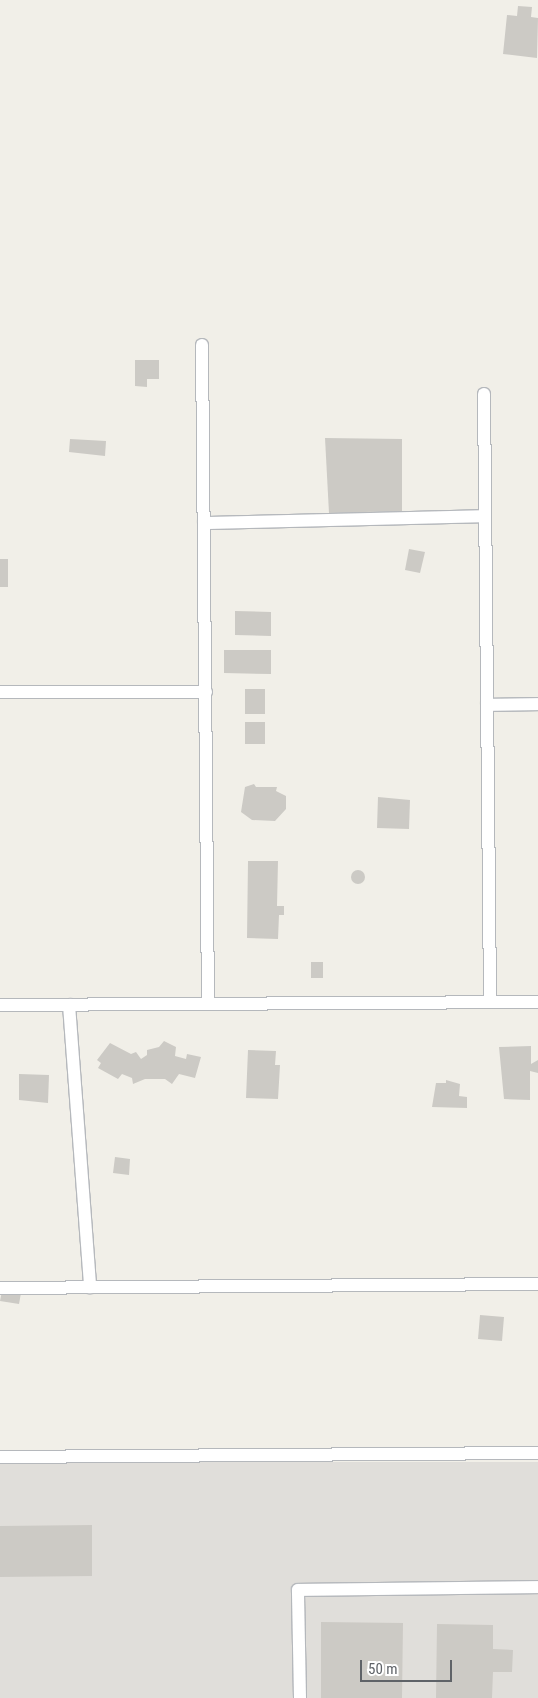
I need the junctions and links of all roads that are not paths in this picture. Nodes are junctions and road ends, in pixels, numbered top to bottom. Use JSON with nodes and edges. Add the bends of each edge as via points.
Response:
{"nodes":[{"id":1,"x":202,"y":345,"type":"dead end"},
{"id":2,"x":484,"y":394,"type":"dead end"},
{"id":3,"x":486,"y":516,"type":"junction"},
{"id":4,"x":204,"y":523,"type":"junction"},
{"id":5,"x":0,"y":692,"type":"edge"},
{"id":6,"x":206,"y":692,"type":"junction"},
{"id":7,"x":538,"y":704,"type":"edge"},
{"id":8,"x":488,"y":705,"type":"junction"},
{"id":9,"x":490,"y":1002,"type":"junction"},
{"id":10,"x":538,"y":1002,"type":"edge"},
{"id":11,"x":208,"y":1004,"type":"junction"},
{"id":12,"x":0,"y":1005,"type":"edge"},
{"id":13,"x":69,"y":1005,"type":"junction"},
{"id":14,"x":538,"y":1284,"type":"edge"},
{"id":15,"x":0,"y":1288,"type":"edge"},
{"id":16,"x":90,"y":1288,"type":"junction"},
{"id":17,"x":538,"y":1453,"type":"edge"},
{"id":18,"x":0,"y":1457,"type":"edge"},
{"id":19,"x":538,"y":1586,"type":"edge"},
{"id":20,"x":300,"y":1698,"type":"edge"}],
"edges":[{"from":1,"to":4,"type":"street"},
{"from":2,"to":3,"type":"street"},
{"from":3,"to":4,"type":"street"},
{"from":3,"to":8,"type":"street"},
{"from":4,"to":6,"type":"street"},
{"from":5,"to":6,"type":"street"},
{"from":6,"to":11,"type":"street"},
{"from":7,"to":8,"type":"street"},
{"from":8,"to":9,"type":"street"},
{"from":9,"to":10,"type":"street"},
{"from":9,"to":11,"type":"street"},
{"from":11,"to":13,"type":"street"},
{"from":12,"to":13,"type":"street"},
{"from":13,"to":16,"type":"street"},
{"from":14,"to":16,"type":"street"},
{"from":15,"to":16,"type":"street"},
{"from":17,"to":18,"type":"street"},
{"from":19,"to":20,"type":"street","via":[[298,1590]]}]}
